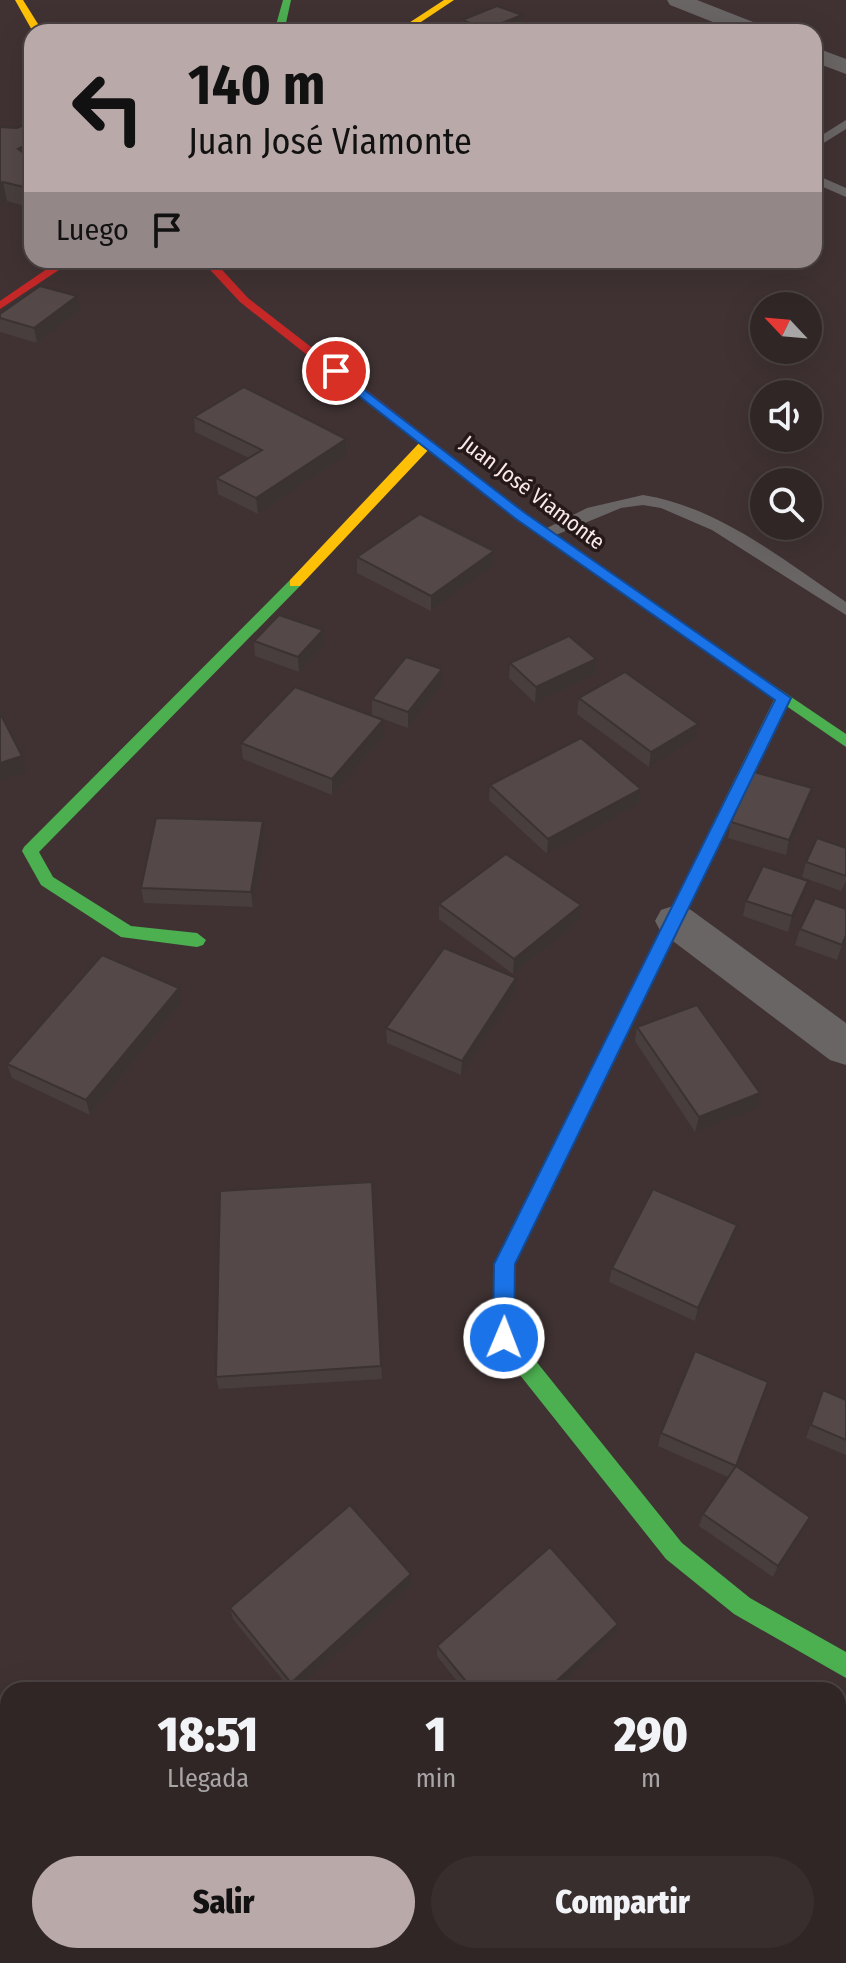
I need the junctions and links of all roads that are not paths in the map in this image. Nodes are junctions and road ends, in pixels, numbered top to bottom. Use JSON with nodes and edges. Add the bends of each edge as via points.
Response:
{"nodes":[{"id":1,"x":19,"y":0,"type":"edge"},
{"id":2,"x":287,"y":0,"type":"edge"},
{"id":3,"x":450,"y":0,"type":"edge"},
{"id":4,"x":678,"y":0,"type":"edge"},
{"id":5,"x":33,"y":24,"type":"edge"},
{"id":6,"x":281,"y":24,"type":"edge"},
{"id":7,"x":412,"y":24,"type":"edge"},
{"id":8,"x":738,"y":24,"type":"edge"},
{"id":9,"x":822,"y":57,"type":"edge"},
{"id":10,"x":846,"y":67,"type":"edge"},
{"id":11,"x":846,"y":124,"type":"edge"},
{"id":12,"x":822,"y":140,"type":"edge"},
{"id":13,"x":822,"y":182,"type":"edge"},
{"id":14,"x":846,"y":193,"type":"edge"},
{"id":15,"x":56,"y":268,"type":"edge"},
{"id":16,"x":214,"y":268,"type":"edge"},
{"id":17,"x":0,"y":306,"type":"edge"},
{"id":18,"x":427,"y":443,"type":"junction"},
{"id":19,"x":545,"y":533,"type":"junction"},
{"id":20,"x":846,"y":610,"type":"edge"},
{"id":21,"x":783,"y":698,"type":"junction"},
{"id":22,"x":846,"y":742,"type":"edge"},
{"id":23,"x":676,"y":921,"type":"junction"},
{"id":24,"x":197,"y":940,"type":"dead end"},
{"id":25,"x":846,"y":1047,"type":"edge"},
{"id":26,"x":846,"y":1666,"type":"edge"}],
"edges":[{"from":1,"to":5,"type":"street"},
{"from":2,"to":6,"type":"street"},
{"from":3,"to":7,"type":"street"},
{"from":4,"to":8,"type":"street"},
{"from":9,"to":10,"type":"street"},
{"from":11,"to":12,"type":"lane"},
{"from":13,"to":14,"type":"lane"},
{"from":15,"to":17,"type":"street"},
{"from":16,"to":18,"type":"street","name":"Juan José Viamonte","via":[[244,300]]},
{"from":18,"to":19,"type":"street","name":"Juan José Viamonte"},
{"from":18,"to":24,"type":"street","via":[[30,851],[47,881],[127,932]]},
{"from":19,"to":20,"type":"lane","via":[[618,504],[646,500],[675,507],[707,521]]},
{"from":19,"to":21,"type":"street","name":"Juan José Viamonte"},
{"from":21,"to":22,"type":"street","name":"Juan José Viamonte"},
{"from":21,"to":23,"type":"street"},
{"from":23,"to":25,"type":"street"},
{"from":23,"to":26,"type":"street","via":[[505,1264],[504,1338],[674,1551],[742,1606]]}]}
